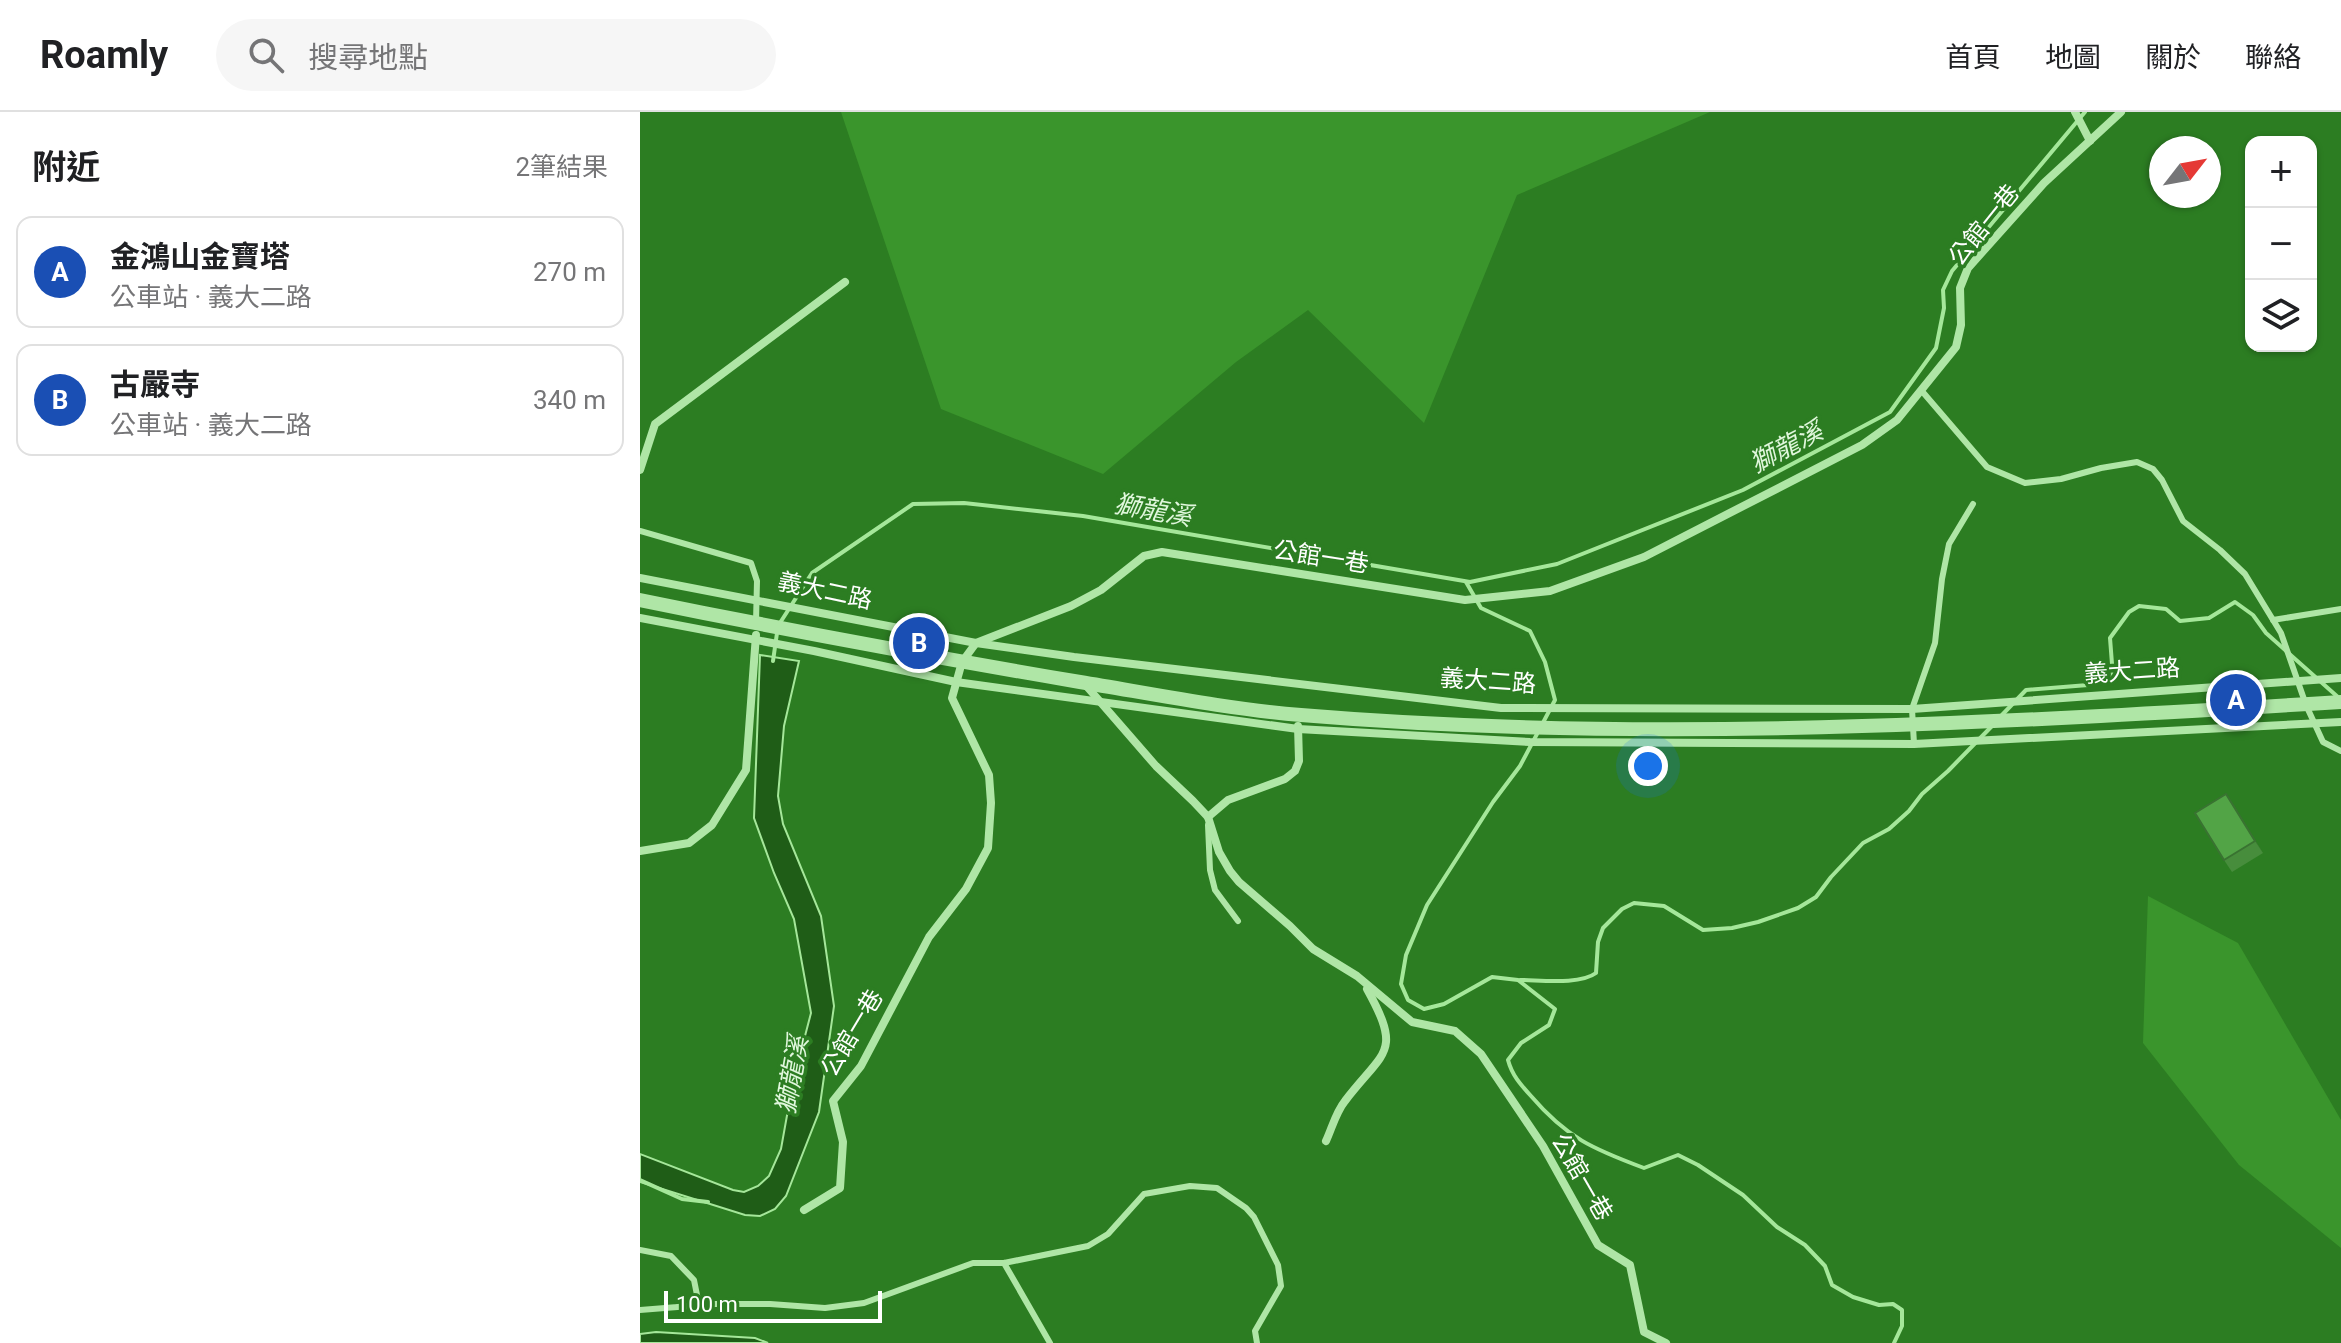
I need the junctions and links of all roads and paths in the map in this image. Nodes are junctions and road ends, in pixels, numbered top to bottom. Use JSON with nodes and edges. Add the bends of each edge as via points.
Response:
{"nodes":[{"id":1,"x":2075,"y":112,"type":"edge"},
{"id":2,"x":2121,"y":112,"type":"edge"},
{"id":3,"x":2090,"y":141,"type":"junction"},
{"id":4,"x":845,"y":282,"type":"dead end"},
{"id":5,"x":1921,"y":390,"type":"junction"},
{"id":6,"x":640,"y":470,"type":"edge"},
{"id":7,"x":1973,"y":504,"type":"dead end"},
{"id":8,"x":640,"y":531,"type":"edge"},
{"id":9,"x":640,"y":578,"type":"edge"},
{"id":10,"x":640,"y":600,"type":"edge"},
{"id":11,"x":758,"y":600,"type":"junction"},
{"id":12,"x":2341,"y":609,"type":"edge"},
{"id":13,"x":640,"y":618,"type":"edge"},
{"id":14,"x":2273,"y":620,"type":"junction"},
{"id":15,"x":756,"y":622,"type":"junction"},
{"id":16,"x":755,"y":639,"type":"junction"},
{"id":17,"x":976,"y":643,"type":"junction"},
{"id":18,"x":962,"y":662,"type":"junction"},
{"id":19,"x":2341,"y":678,"type":"edge"},
{"id":20,"x":2298,"y":680,"type":"junction"},
{"id":21,"x":956,"y":682,"type":"junction"},
{"id":22,"x":1082,"y":682,"type":"junction"},
{"id":23,"x":1100,"y":702,"type":"junction"},
{"id":24,"x":2341,"y":702,"type":"edge"},
{"id":25,"x":2306,"y":705,"type":"junction"},
{"id":26,"x":1912,"y":709,"type":"junction"},
{"id":27,"x":1298,"y":722,"type":"junction"},
{"id":28,"x":2341,"y":722,"type":"edge"},
{"id":29,"x":2315,"y":724,"type":"junction"},
{"id":30,"x":1913,"y":726,"type":"junction"},
{"id":31,"x":1914,"y":744,"type":"junction"},
{"id":32,"x":2341,"y":751,"type":"edge"},
{"id":33,"x":1208,"y":817,"type":"junction"},
{"id":34,"x":640,"y":851,"type":"edge"},
{"id":35,"x":1238,"y":921,"type":"dead end"},
{"id":36,"x":1357,"y":976,"type":"junction"},
{"id":37,"x":1326,"y":1141,"type":"dead end"},
{"id":38,"x":804,"y":1210,"type":"dead end"},
{"id":39,"x":640,"y":1250,"type":"edge"},
{"id":40,"x":1004,"y":1263,"type":"junction"},
{"id":41,"x":699,"y":1305,"type":"junction"},
{"id":42,"x":640,"y":1310,"type":"edge"},
{"id":43,"x":1050,"y":1343,"type":"edge"},
{"id":44,"x":1257,"y":1343,"type":"edge"},
{"id":45,"x":1666,"y":1343,"type":"edge"}],
"edges":[{"from":1,"to":3,"type":"street"},
{"from":2,"to":3,"type":"street","name":"公館一巷"},
{"from":3,"to":5,"type":"street","name":"公館一巷","via":[[2044,183],[1968,268],[1960,288],[1956,347]]},
{"from":4,"to":6,"type":"street","via":[[655,424]]},
{"from":5,"to":14,"type":"lane","via":[[1987,467],[2025,483],[2137,462],[2153,469],[2183,521],[2245,574]]},
{"from":5,"to":17,"type":"street","name":"公館一巷","via":[[1897,420],[1862,445],[1644,557],[1550,591],[1465,600],[1162,552],[1144,556],[1071,606]]},
{"from":7,"to":26,"type":"lane","via":[[1949,544],[1935,643]]},
{"from":8,"to":11,"type":"lane","via":[[751,563]]},
{"from":9,"to":11,"type":"street","name":"義大二路"},
{"from":10,"to":15,"type":"street","name":"義大二路"},
{"from":11,"to":15,"type":"lane"},
{"from":11,"to":17,"type":"street","name":"義大二路"},
{"from":12,"to":14,"type":"lane"},
{"from":13,"to":16,"type":"street","name":"義大二路"},
{"from":14,"to":20,"type":"lane"},
{"from":15,"to":16,"type":"street"},
{"from":15,"to":18,"type":"street","name":"義大二路"},
{"from":16,"to":21,"type":"street","name":"義大二路"},
{"from":16,"to":34,"type":"street","via":[[746,770],[712,825],[689,843]]},
{"from":17,"to":18,"type":"street","name":"公館一巷"},
{"from":17,"to":26,"type":"street","name":"義大二路","via":[[1501,708]]},
{"from":18,"to":21,"type":"street","name":"公館一巷"},
{"from":18,"to":22,"type":"street","name":"義大二路"},
{"from":19,"to":20,"type":"street","name":"義大二路"},
{"from":20,"to":25,"type":"lane"},
{"from":20,"to":26,"type":"street","name":"義大二路"},
{"from":21,"to":23,"type":"street","name":"義大二路"},
{"from":21,"to":38,"type":"street","name":"公館一巷","via":[[952,698],[989,775],[988,848],[966,889],[929,937],[861,1066],[833,1101],[843,1142],[840,1188]]},
{"from":22,"to":23,"type":"street","name":"公館一巷"},
{"from":22,"to":27,"type":"street","name":"義大二路"},
{"from":23,"to":27,"type":"street","name":"義大二路"},
{"from":23,"to":33,"type":"street","name":"公館一巷"},
{"from":24,"to":25,"type":"street","name":"義大二路"},
{"from":25,"to":29,"type":"lane"},
{"from":25,"to":30,"type":"street","name":"義大二路"},
{"from":26,"to":30,"type":"lane"},
{"from":27,"to":30,"type":"street","name":"義大二路","via":[[1518,729]]},
{"from":27,"to":31,"type":"street","name":"義大二路","via":[[1530,742]]},
{"from":27,"to":33,"type":"street","via":[[1295,771],[1228,800]]},
{"from":28,"to":29,"type":"street","name":"義大二路"},
{"from":29,"to":31,"type":"street","name":"義大二路"},
{"from":29,"to":32,"type":"lane","via":[[2323,742]]},
{"from":30,"to":31,"type":"lane"},
{"from":33,"to":35,"type":"lane","via":[[1215,890]]},
{"from":33,"to":36,"type":"street","name":"公館一巷","via":[[1219,852],[1239,882],[1313,949]]},
{"from":36,"to":37,"type":"street","via":[[1382,1016],[1386,1045],[1383,1057],[1342,1104]]},
{"from":36,"to":45,"type":"street","name":"公館一巷","via":[[1412,1022],[1455,1031],[1481,1054],[1543,1146],[1598,1245],[1630,1265],[1644,1332]]},
{"from":39,"to":41,"type":"lane","via":[[671,1256],[694,1280]]},
{"from":40,"to":41,"type":"lane","via":[[973,1263],[864,1303],[825,1308]]},
{"from":40,"to":43,"type":"lane"},
{"from":40,"to":44,"type":"lane","via":[[1088,1246],[1108,1234],[1144,1194],[1190,1186],[1217,1188],[1254,1217],[1278,1265],[1281,1286],[1255,1331]]},
{"from":41,"to":42,"type":"lane"}]}
